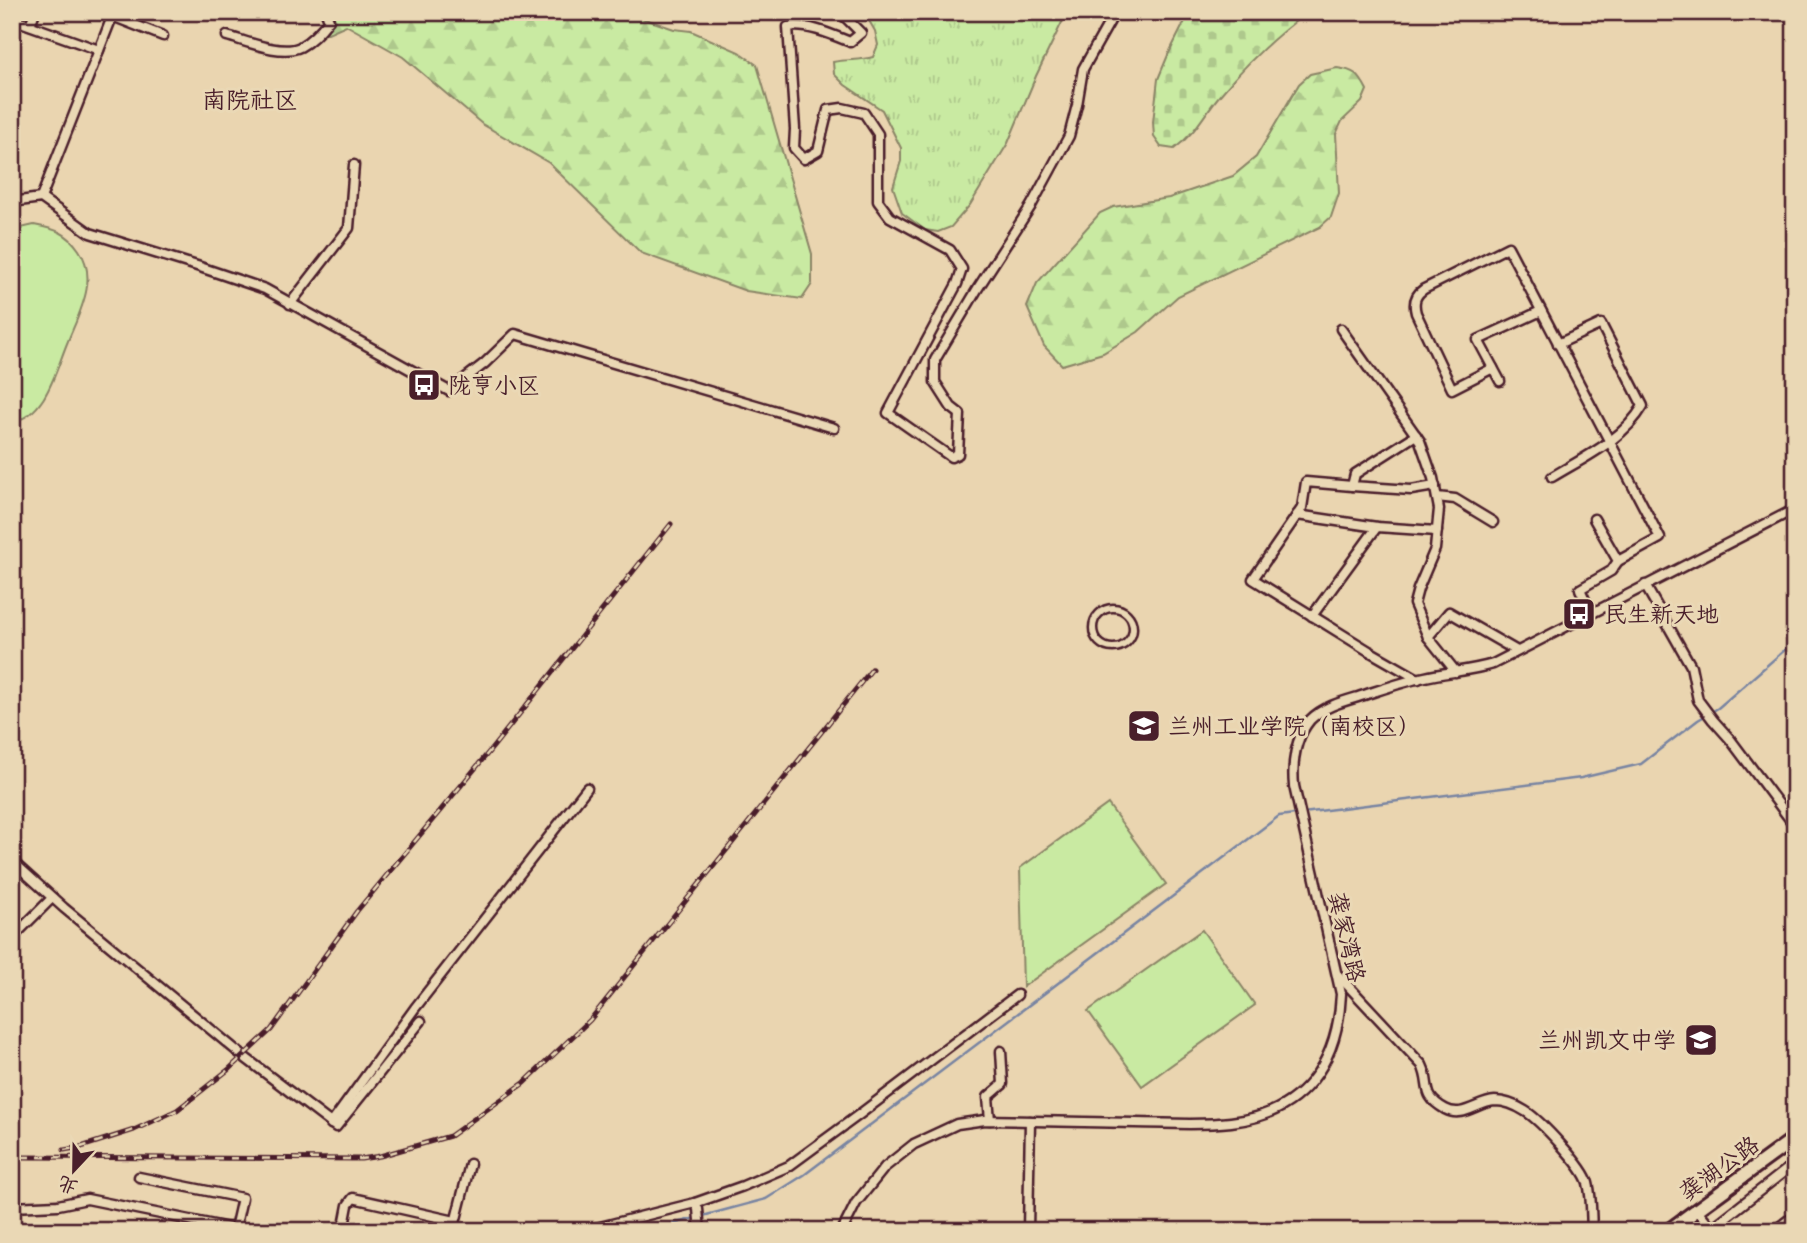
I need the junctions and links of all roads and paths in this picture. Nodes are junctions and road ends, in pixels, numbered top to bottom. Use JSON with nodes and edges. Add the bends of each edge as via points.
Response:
{"nodes":[{"id":1,"x":35,"y":12,"type":"edge"},
{"id":2,"x":102,"y":12,"type":"edge"},
{"id":3,"x":326,"y":12,"type":"edge"},
{"id":4,"x":839,"y":12,"type":"edge"},
{"id":5,"x":1115,"y":12,"type":"edge"},
{"id":6,"x":113,"y":14,"type":"edge"},
{"id":7,"x":12,"y":19,"type":"edge"},
{"id":8,"x":30,"y":25,"type":"junction"},
{"id":9,"x":163,"y":36,"type":"dead end"},
{"id":10,"x":228,"y":36,"type":"dead end"},
{"id":11,"x":99,"y":50,"type":"junction"},
{"id":12,"x":354,"y":165,"type":"dead end"},
{"id":13,"x":41,"y":198,"type":"junction"},
{"id":14,"x":12,"y":202,"type":"edge"},
{"id":15,"x":290,"y":304,"type":"junction"},
{"id":16,"x":1541,"y":311,"type":"junction"},
{"id":17,"x":1341,"y":329,"type":"dead end"},
{"id":18,"x":1558,"y":344,"type":"junction"},
{"id":19,"x":1493,"y":368,"type":"junction"},
{"id":20,"x":1500,"y":381,"type":"dead end"},
{"id":21,"x":834,"y":428,"type":"dead end"},
{"id":22,"x":1416,"y":435,"type":"junction"},
{"id":23,"x":1609,"y":443,"type":"junction"},
{"id":24,"x":1552,"y":477,"type":"dead end"},
{"id":25,"x":1352,"y":486,"type":"junction"},
{"id":26,"x":1435,"y":486,"type":"junction"},
{"id":27,"x":1437,"y":497,"type":"junction"},
{"id":28,"x":1795,"y":509,"type":"edge"},
{"id":29,"x":1297,"y":515,"type":"junction"},
{"id":30,"x":1594,"y":519,"type":"dead end"},
{"id":31,"x":1493,"y":522,"type":"dead end"},
{"id":32,"x":1377,"y":527,"type":"junction"},
{"id":33,"x":1437,"y":531,"type":"junction"},
{"id":34,"x":1618,"y":561,"type":"junction"},
{"id":35,"x":1645,"y":585,"type":"junction"},
{"id":36,"x":1591,"y":613,"type":"junction"},
{"id":37,"x":1312,"y":616,"type":"junction"},
{"id":38,"x":1133,"y":624,"type":"joint"},
{"id":39,"x":1428,"y":637,"type":"junction"},
{"id":40,"x":1517,"y":651,"type":"junction"},
{"id":41,"x":1456,"y":672,"type":"junction"},
{"id":42,"x":1418,"y":679,"type":"junction"},
{"id":43,"x":587,"y":788,"type":"dead end"},
{"id":44,"x":1795,"y":826,"type":"edge"},
{"id":45,"x":12,"y":861,"type":"edge"},
{"id":46,"x":52,"y":898,"type":"junction"},
{"id":47,"x":12,"y":938,"type":"edge"},
{"id":48,"x":1336,"y":973,"type":"junction"},
{"id":49,"x":1017,"y":995,"type":"dead end"},
{"id":50,"x":421,"y":1021,"type":"dead end"},
{"id":51,"x":1000,"y":1051,"type":"dead end"},
{"id":52,"x":989,"y":1120,"type":"junction"},
{"id":53,"x":1030,"y":1121,"type":"junction"},
{"id":54,"x":331,"y":1124,"type":"junction"},
{"id":55,"x":1795,"y":1139,"type":"edge"},
{"id":56,"x":470,"y":1164,"type":"dead end"},
{"id":57,"x":1795,"y":1173,"type":"edge"},
{"id":58,"x":139,"y":1177,"type":"dead end"},
{"id":59,"x":696,"y":1206,"type":"junction"},
{"id":60,"x":12,"y":1207,"type":"edge"},
{"id":61,"x":1697,"y":1210,"type":"junction"},
{"id":62,"x":1795,"y":1215,"type":"edge"},
{"id":63,"x":455,"y":1221,"type":"junction"},
{"id":64,"x":1712,"y":1229,"type":"edge"},
{"id":65,"x":239,"y":1230,"type":"edge"},
{"id":66,"x":343,"y":1231,"type":"edge"},
{"id":67,"x":453,"y":1231,"type":"edge"},
{"id":68,"x":584,"y":1231,"type":"edge"},
{"id":69,"x":700,"y":1231,"type":"edge"},
{"id":70,"x":842,"y":1231,"type":"edge"},
{"id":71,"x":1028,"y":1231,"type":"edge"},
{"id":72,"x":1592,"y":1231,"type":"edge"},
{"id":73,"x":1668,"y":1231,"type":"edge"},
{"id":74,"x":1774,"y":1231,"type":"edge"}],
"edges":[{"from":1,"to":8,"type":"street"},
{"from":2,"to":6,"type":"street"},
{"from":3,"to":10,"type":"street","via":[[329,20],[299,47],[268,48]]},
{"from":4,"to":5,"type":"street","via":[[861,33],[850,42],[798,25],[788,27],[794,148],[804,159],[818,151],[828,110],[864,113],[878,134],[878,201],[890,217],[950,250],[962,269],[888,413],[951,457],[958,454],[960,414],[935,382],[935,360],[1069,136],[1083,69]]},
{"from":6,"to":9,"type":"street"},
{"from":6,"to":11,"type":"street"},
{"from":7,"to":8,"type":"street"},
{"from":8,"to":11,"type":"street"},
{"from":11,"to":13,"type":"street"},
{"from":12,"to":15,"type":"street","via":[[349,228]]},
{"from":13,"to":14,"type":"street"},
{"from":13,"to":15,"type":"street","via":[[90,233],[265,289]]},
{"from":15,"to":21,"type":"street","via":[[449,391],[515,334]]},
{"from":16,"to":18,"type":"street"},
{"from":16,"to":19,"type":"street","via":[[1478,340]]},
{"from":16,"to":19,"type":"street","via":[[1508,247],[1420,292],[1416,313],[1452,389]]},
{"from":17,"to":22,"type":"street"},
{"from":18,"to":23,"type":"street"},
{"from":18,"to":23,"type":"street","via":[[1601,324],[1643,406],[1636,419]]},
{"from":19,"to":20,"type":"street"},
{"from":22,"to":25,"type":"street","via":[[1355,474]]},
{"from":22,"to":26,"type":"street"},
{"from":23,"to":24,"type":"street"},
{"from":23,"to":34,"type":"street","via":[[1660,538]]},
{"from":25,"to":26,"type":"street","via":[[1411,490]]},
{"from":25,"to":29,"type":"street","via":[[1306,482]]},
{"from":26,"to":27,"type":"street"},
{"from":27,"to":31,"type":"street","via":[[1455,499]]},
{"from":27,"to":33,"type":"street"},
{"from":28,"to":35,"type":"street","name":"龚家湾路"},
{"from":29,"to":32,"type":"street"},
{"from":29,"to":37,"type":"street","via":[[1253,579]]},
{"from":30,"to":34,"type":"street"},
{"from":32,"to":33,"type":"street"},
{"from":32,"to":37,"type":"street"},
{"from":33,"to":39,"type":"street","via":[[1415,604]]},
{"from":34,"to":36,"type":"street","via":[[1611,571],[1580,589]]},
{"from":35,"to":36,"type":"street","name":"龚家湾路"},
{"from":35,"to":44,"type":"street","via":[[1691,666],[1698,699]]},
{"from":36,"to":40,"type":"street","name":"龚家湾路"},
{"from":37,"to":42,"type":"street"},
{"from":38,"to":38,"type":"street","via":[[1125,611],[1109,608],[1096,616],[1093,632],[1102,645],[1117,648],[1130,639]]},
{"from":39,"to":40,"type":"street","via":[[1449,612]]},
{"from":39,"to":41,"type":"street"},
{"from":40,"to":41,"type":"street","name":"龚家湾路","via":[[1493,664]]},
{"from":41,"to":42,"type":"street","name":"龚家湾路"},
{"from":42,"to":48,"type":"street","name":"龚家湾路","via":[[1333,704],[1310,721],[1301,736],[1293,768],[1298,802]]},
{"from":43,"to":54,"type":"street"},
{"from":45,"to":46,"type":"street"},
{"from":46,"to":47,"type":"street"},
{"from":46,"to":54,"type":"street"},
{"from":48,"to":53,"type":"street","name":"龚家湾路","via":[[1340,1017],[1329,1053],[1302,1094],[1283,1106],[1232,1122]]},
{"from":48,"to":72,"type":"street","via":[[1422,1065],[1427,1094],[1433,1101],[1458,1113],[1498,1101],[1527,1112],[1540,1123],[1588,1181]]},
{"from":49,"to":59,"type":"street","via":[[789,1166]]},
{"from":50,"to":54,"type":"street","via":[[336,1127]]},
{"from":51,"to":52,"type":"street","via":[[1003,1083],[988,1097]]},
{"from":52,"to":53,"type":"street","name":"龚家湾路"},
{"from":52,"to":70,"type":"street","name":"龚家湾路","via":[[957,1124],[914,1144],[885,1167],[856,1203]]},
{"from":53,"to":71,"type":"street"},
{"from":55,"to":61,"type":"main road","name":"龚湖公路"},
{"from":56,"to":63,"type":"street"},
{"from":57,"to":64,"type":"street","via":[[1790,1167]]},
{"from":58,"to":65,"type":"street","via":[[242,1198]]},
{"from":59,"to":68,"type":"street"},
{"from":59,"to":69,"type":"street"},
{"from":60,"to":65,"type":"street","via":[[87,1199]]},
{"from":61,"to":64,"type":"street"},
{"from":61,"to":73,"type":"main road","name":"龚湖公路"},
{"from":62,"to":74,"type":"street"},
{"from":63,"to":66,"type":"street","via":[[353,1198]]},
{"from":63,"to":67,"type":"street"}]}
